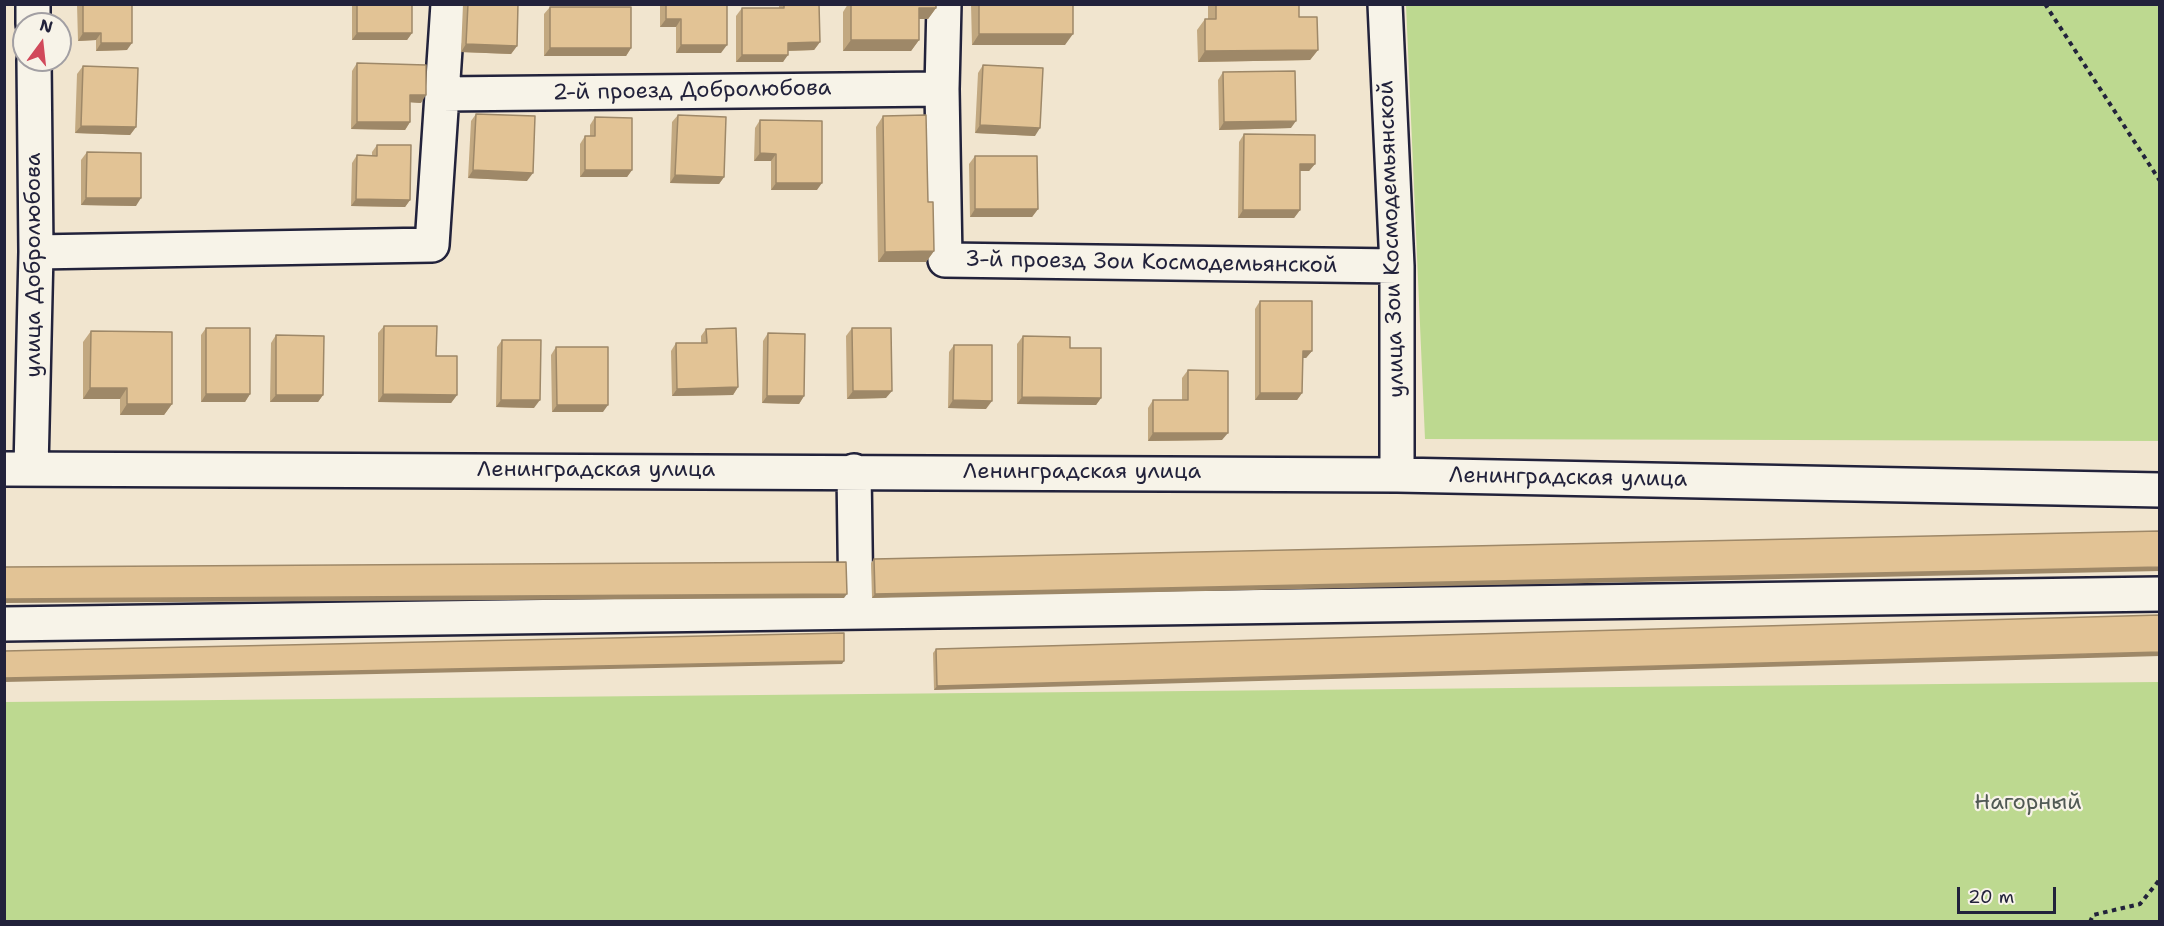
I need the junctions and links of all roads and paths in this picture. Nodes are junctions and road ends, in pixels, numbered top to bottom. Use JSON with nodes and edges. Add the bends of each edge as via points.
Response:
{"nodes":[{"id":1,"x":448,"y":4,"type":"edge"},
{"id":2,"x":944,"y":4,"type":"edge"},
{"id":3,"x":1385,"y":4,"type":"edge"},
{"id":4,"x":2045,"y":4,"type":"edge"},
{"id":5,"x":34,"y":72,"type":"edge"},
{"id":6,"x":942,"y":89,"type":"junction"},
{"id":7,"x":442,"y":94,"type":"junction"},
{"id":8,"x":2160,"y":181,"type":"edge"},
{"id":9,"x":36,"y":252,"type":"junction"},
{"id":10,"x":1396,"y":266,"type":"junction"},
{"id":11,"x":18,"y":469,"type":"edge"},
{"id":12,"x":854,"y":471,"type":"junction"},
{"id":13,"x":1397,"y":474,"type":"junction"},
{"id":14,"x":2160,"y":490,"type":"edge"},
{"id":15,"x":2160,"y":594,"type":"edge"},
{"id":16,"x":856,"y":612,"type":"junction"},
{"id":17,"x":4,"y":624,"type":"edge"},
{"id":18,"x":2160,"y":879,"type":"edge"},
{"id":19,"x":2090,"y":921,"type":"edge"}],
"edges":[{"from":1,"to":7,"type":"street"},
{"from":2,"to":6,"type":"street","name":"3-й проезд Зои Космодемьянской"},
{"from":3,"to":10,"type":"street","name":"улица Зои Космодемьянской"},
{"from":4,"to":8,"type":"path"},
{"from":5,"to":9,"type":"street","name":"улица Добролюбова"},
{"from":6,"to":7,"type":"street","name":"2-й проезд Добролюбова"},
{"from":6,"to":10,"type":"street","name":"3-й проезд Зои Космодемьянской","via":[[945,260]]},
{"from":7,"to":9,"type":"street","via":[[432,245]]},
{"from":9,"to":11,"type":"street","name":"улица Добролюбова"},
{"from":10,"to":13,"type":"street","name":"улица Зои Космодемьянской"},
{"from":11,"to":12,"type":"street","name":"Ленинградская улица"},
{"from":12,"to":13,"type":"street","name":"Ленинградская улица"},
{"from":12,"to":16,"type":"street"},
{"from":13,"to":14,"type":"street","name":"Ленинградская улица"},
{"from":15,"to":16,"type":"street"},
{"from":16,"to":17,"type":"street"},
{"from":18,"to":19,"type":"path","via":[[2140,904],[2093,915]]}]}
